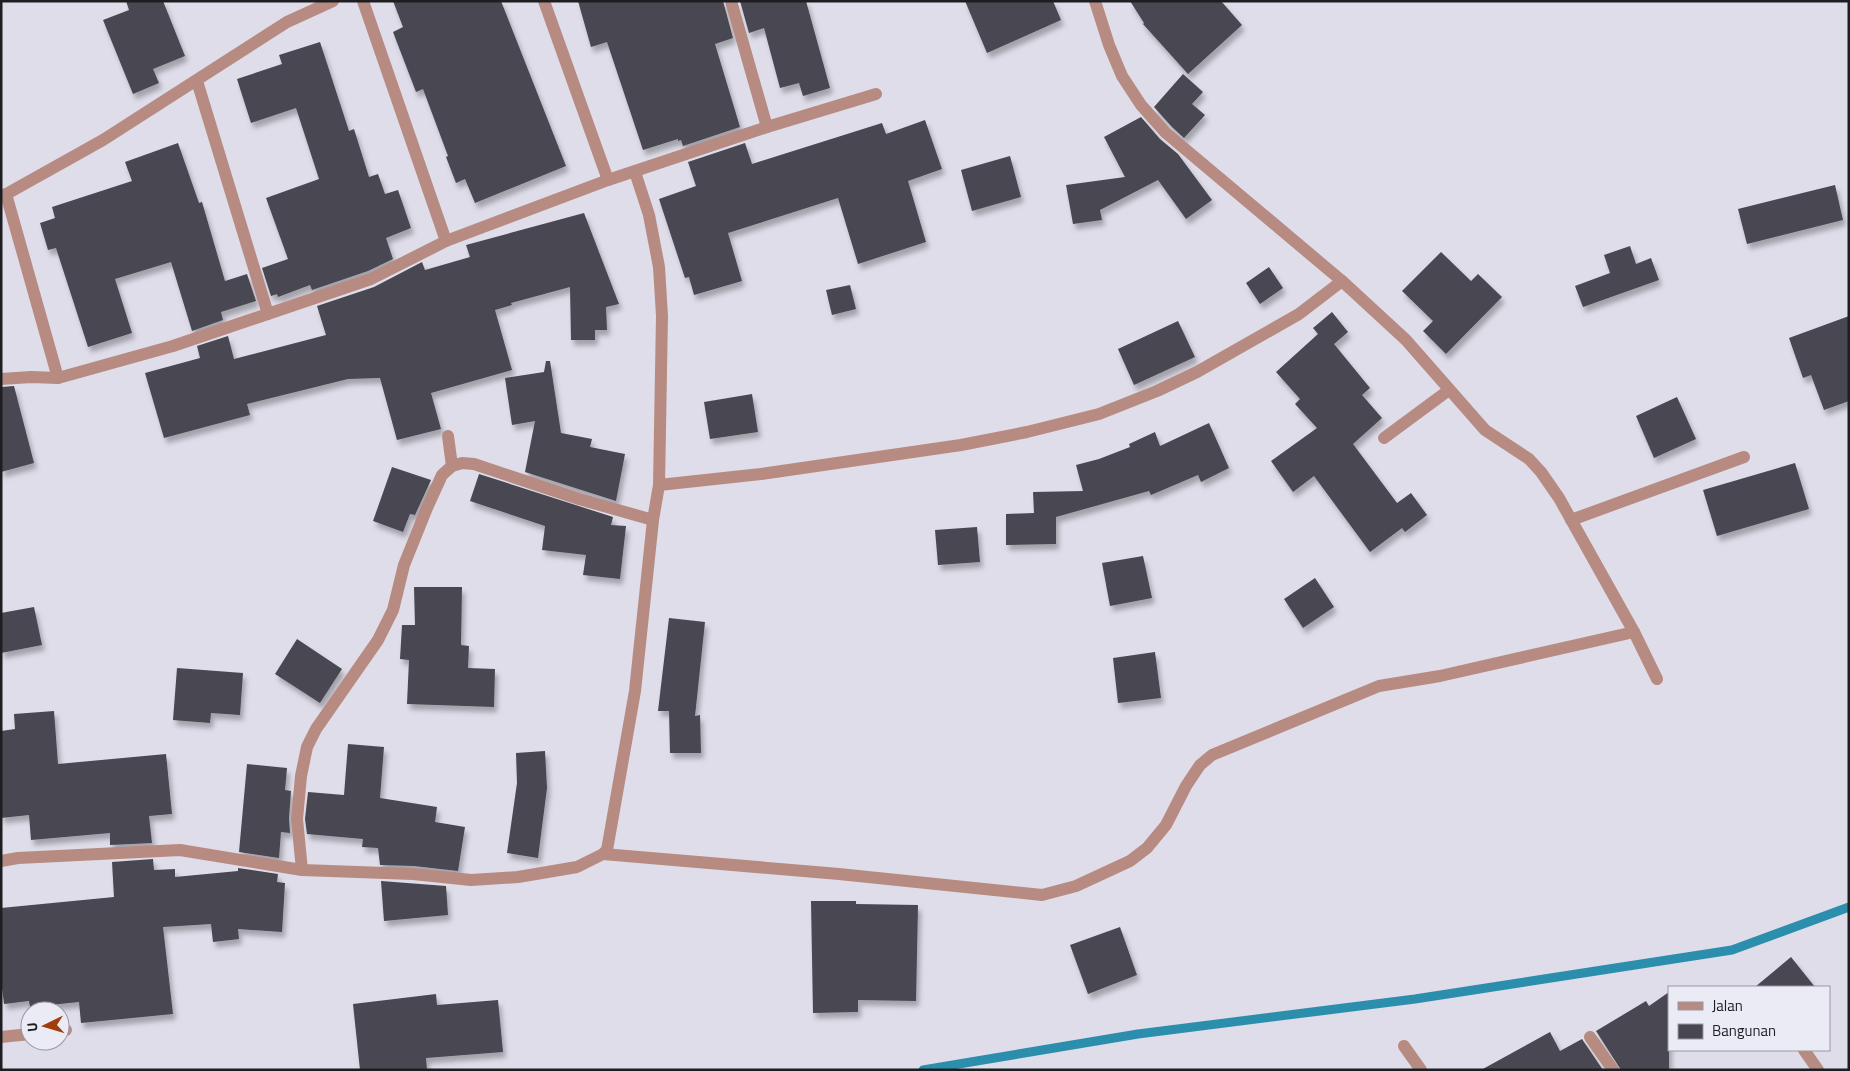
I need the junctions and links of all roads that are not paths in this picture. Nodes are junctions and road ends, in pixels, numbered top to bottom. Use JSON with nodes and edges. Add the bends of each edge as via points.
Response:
{"nodes":[{"id":1,"x":332,"y":1,"type":"edge"},
{"id":2,"x":363,"y":1,"type":"edge"},
{"id":3,"x":544,"y":1,"type":"edge"},
{"id":4,"x":731,"y":1,"type":"edge"},
{"id":5,"x":1096,"y":1,"type":"edge"},
{"id":6,"x":197,"y":81,"type":"junction"},
{"id":7,"x":876,"y":94,"type":"dead end"},
{"id":8,"x":767,"y":127,"type":"junction"},
{"id":9,"x":635,"y":172,"type":"junction"},
{"id":10,"x":608,"y":180,"type":"junction"},
{"id":11,"x":3,"y":195,"type":"edge"},
{"id":12,"x":446,"y":241,"type":"junction"},
{"id":13,"x":1342,"y":280,"type":"junction"},
{"id":14,"x":268,"y":314,"type":"junction"},
{"id":15,"x":58,"y":378,"type":"junction"},
{"id":16,"x":1,"y":379,"type":"edge"},
{"id":17,"x":1449,"y":390,"type":"junction"},
{"id":18,"x":448,"y":436,"type":"dead end"},
{"id":19,"x":1384,"y":438,"type":"dead end"},
{"id":20,"x":1744,"y":457,"type":"dead end"},
{"id":21,"x":452,"y":466,"type":"junction"},
{"id":22,"x":658,"y":485,"type":"junction"},
{"id":23,"x":653,"y":520,"type":"junction"},
{"id":24,"x":1571,"y":520,"type":"junction"},
{"id":25,"x":1634,"y":632,"type":"junction"},
{"id":26,"x":1657,"y":679,"type":"dead end"},
{"id":27,"x":603,"y":854,"type":"junction"},
{"id":28,"x":1,"y":861,"type":"edge"},
{"id":29,"x":302,"y":870,"type":"junction"},
{"id":30,"x":20,"y":1035,"type":"edge"},
{"id":31,"x":1590,"y":1036,"type":"dead end"},
{"id":32,"x":1,"y":1037,"type":"edge"},
{"id":33,"x":1404,"y":1046,"type":"dead end"},
{"id":34,"x":1805,"y":1051,"type":"edge"},
{"id":35,"x":1421,"y":1070,"type":"edge"},
{"id":36,"x":1613,"y":1070,"type":"edge"},
{"id":37,"x":1818,"y":1070,"type":"edge"}],
"edges":[{"from":1,"to":6,"type":"street","via":[[287,22]]},
{"from":2,"to":12,"type":"street"},
{"from":3,"to":10,"type":"street"},
{"from":4,"to":8,"type":"street"},
{"from":5,"to":13,"type":"street","via":[[1122,76],[1166,134]]},
{"from":6,"to":11,"type":"street","via":[[103,140]]},
{"from":6,"to":14,"type":"street"},
{"from":7,"to":8,"type":"street"},
{"from":8,"to":9,"type":"street"},
{"from":9,"to":10,"type":"street"},
{"from":9,"to":22,"type":"street","via":[[649,215],[660,267]]},
{"from":10,"to":12,"type":"street"},
{"from":11,"to":15,"type":"street"},
{"from":12,"to":14,"type":"street","via":[[371,278]]},
{"from":13,"to":17,"type":"street","via":[[1406,340]]},
{"from":13,"to":22,"type":"street","via":[[1299,314],[1197,372],[1099,414],[961,445],[761,474]]},
{"from":14,"to":15,"type":"street","via":[[173,346]]},
{"from":15,"to":16,"type":"street"},
{"from":17,"to":19,"type":"street"},
{"from":17,"to":24,"type":"street","via":[[1485,430],[1529,459]]},
{"from":18,"to":21,"type":"street"},
{"from":20,"to":24,"type":"street"},
{"from":21,"to":23,"type":"street","via":[[474,464]]},
{"from":21,"to":29,"type":"street","via":[[442,475],[427,508],[404,565],[393,610],[378,640],[307,747],[297,819]]},
{"from":22,"to":23,"type":"street"},
{"from":23,"to":27,"type":"street","via":[[635,691],[610,835]]},
{"from":24,"to":25,"type":"street"},
{"from":25,"to":26,"type":"street"},
{"from":25,"to":27,"type":"street","via":[[1440,676],[1379,686],[1212,755],[1200,765],[1166,825],[1147,848],[1130,860],[1076,886],[1042,895]]},
{"from":27,"to":29,"type":"street","via":[[577,867],[518,877],[471,880],[413,874]]},
{"from":28,"to":29,"type":"street","via":[[180,850]]},
{"from":30,"to":32,"type":"street"},
{"from":31,"to":36,"type":"street"},
{"from":33,"to":35,"type":"street"},
{"from":34,"to":37,"type":"street"}]}
